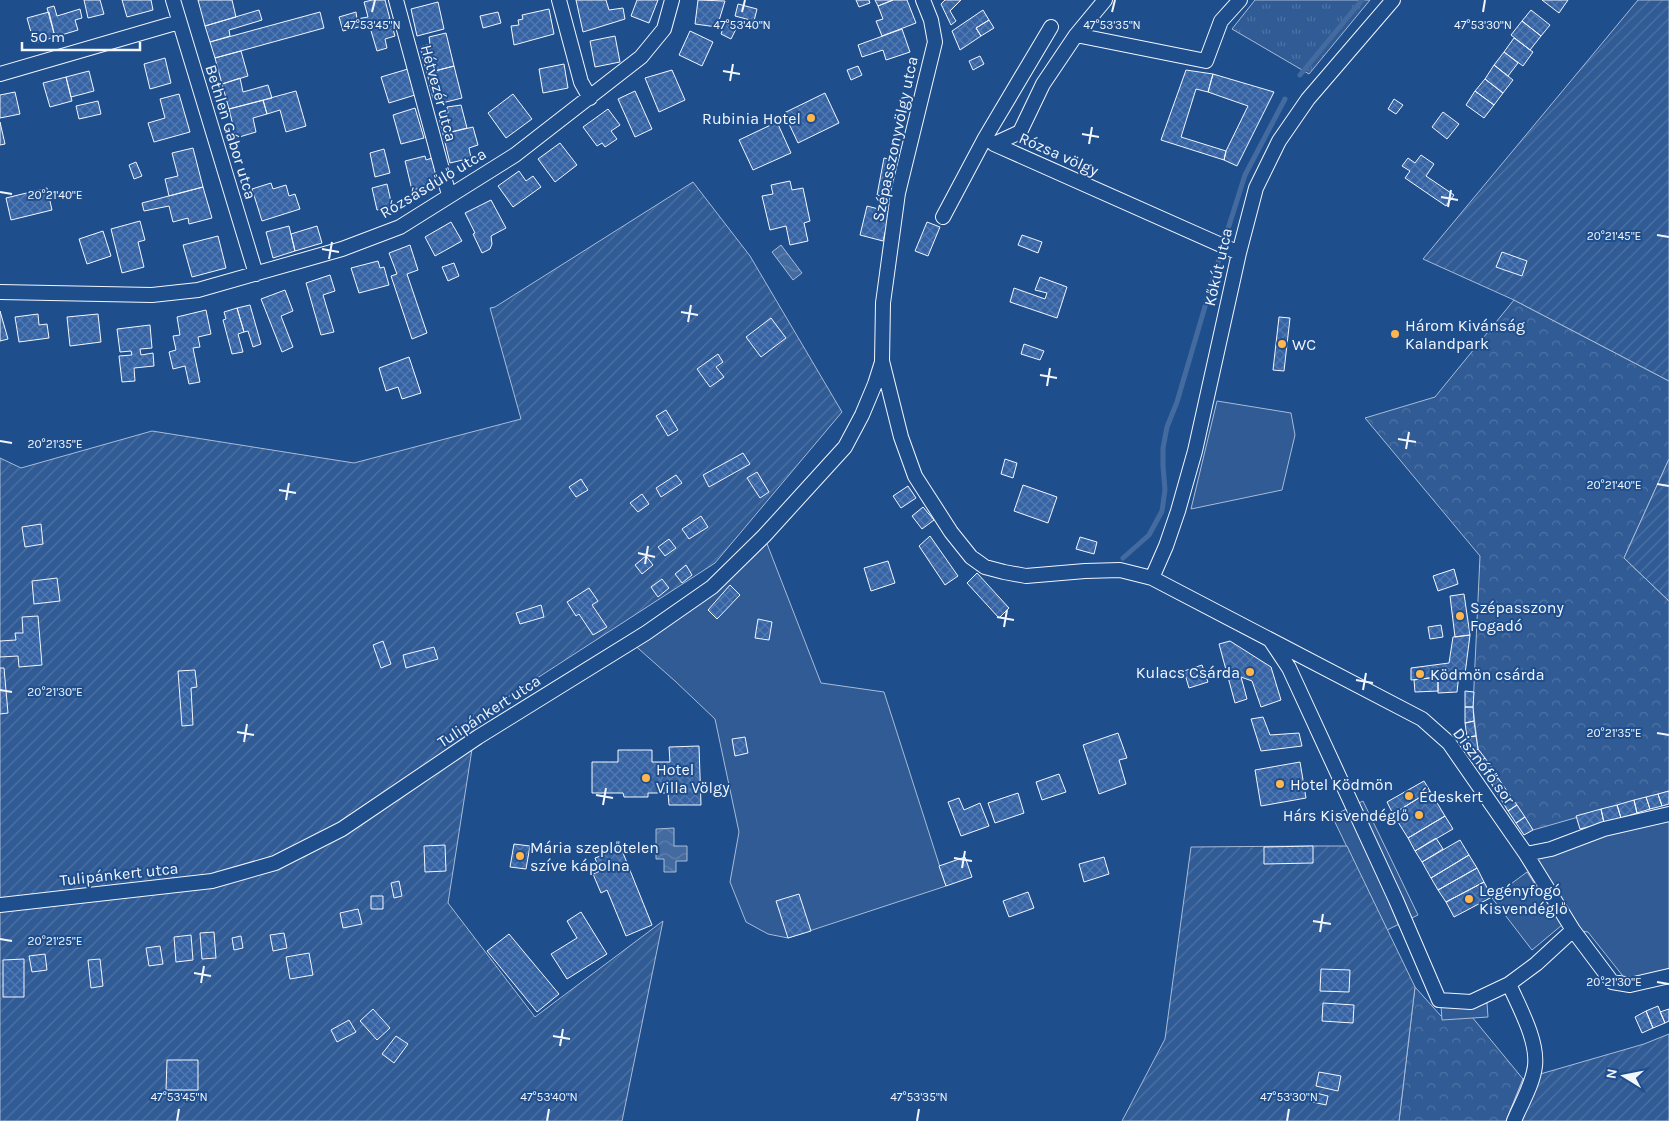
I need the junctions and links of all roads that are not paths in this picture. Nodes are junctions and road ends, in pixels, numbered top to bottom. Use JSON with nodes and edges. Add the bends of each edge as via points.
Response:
{"nodes":[{"id":1,"x":173,"y":0,"type":"edge"},
{"id":2,"x":396,"y":0,"type":"edge"},
{"id":3,"x":559,"y":0,"type":"edge"},
{"id":4,"x":672,"y":0,"type":"edge"},
{"id":5,"x":923,"y":0,"type":"edge"},
{"id":6,"x":1105,"y":0,"type":"edge"},
{"id":7,"x":1240,"y":0,"type":"edge"},
{"id":8,"x":1393,"y":0,"type":"edge"},
{"id":9,"x":180,"y":22,"type":"junction"},
{"id":10,"x":1051,"y":27,"type":"dead end"},
{"id":11,"x":1076,"y":35,"type":"junction"},
{"id":12,"x":0,"y":74,"type":"edge"},
{"id":13,"x":590,"y":98,"type":"junction"},
{"id":14,"x":990,"y":141,"type":"junction"},
{"id":15,"x":450,"y":195,"type":"junction"},
{"id":16,"x":943,"y":217,"type":"dead end"},
{"id":17,"x":1238,"y":253,"type":"junction"},
{"id":18,"x":256,"y":274,"type":"junction"},
{"id":19,"x":0,"y":292,"type":"edge"},
{"id":20,"x":882,"y":361,"type":"junction"},
{"id":21,"x":1152,"y":578,"type":"junction"},
{"id":22,"x":1270,"y":640,"type":"junction"},
{"id":23,"x":1669,"y":814,"type":"edge"},
{"id":24,"x":1526,"y":854,"type":"junction"},
{"id":25,"x":0,"y":905,"type":"edge"},
{"id":26,"x":1573,"y":930,"type":"junction"},
{"id":27,"x":1669,"y":976,"type":"edge"},
{"id":28,"x":1509,"y":984,"type":"junction"},
{"id":29,"x":1514,"y":1121,"type":"edge"}],
"edges":[{"from":1,"to":9,"type":"street","name":"Bethlen Gábor utca"},
{"from":2,"to":15,"type":"street","name":"Hétvezér utca"},
{"from":3,"to":13,"type":"street","via":[[581,82]]},
{"from":4,"to":13,"type":"street","name":"Rózsásdűlő utca","via":[[664,29],[647,50]]},
{"from":5,"to":20,"type":"street","name":"Szépasszonyvölgy utca","via":[[935,42],[898,193],[883,303]]},
{"from":6,"to":11,"type":"street","name":"Rózsa völgy"},
{"from":7,"to":11,"type":"street","via":[[1221,21],[1206,61]]},
{"from":8,"to":17,"type":"street","name":"Kőkút utca","via":[[1308,99],[1279,141],[1256,188]]},
{"from":9,"to":12,"type":"street"},
{"from":9,"to":18,"type":"street","name":"Bethlen Gábor utca"},
{"from":10,"to":14,"type":"street"},
{"from":11,"to":14,"type":"street","name":"Rózsa völgy","via":[[1042,84],[1020,132]]},
{"from":13,"to":15,"type":"street","name":"Rózsásdűlő utca","via":[[515,155]]},
{"from":14,"to":16,"type":"street"},
{"from":14,"to":17,"type":"street","name":"Rózsa völgy"},
{"from":15,"to":18,"type":"street","name":"Rózsásdűlő utca","via":[[400,227],[342,249]]},
{"from":17,"to":21,"type":"street","name":"Kőkút utca","via":[[1194,452],[1178,511]]},
{"from":18,"to":19,"type":"street","name":"Rózsásdűlő utca","via":[[198,290],[152,295]]},
{"from":20,"to":21,"type":"street","name":"Szépasszonyvölgy utca","via":[[900,437],[915,476],[971,557],[985,566],[1026,576],[1120,570]]},
{"from":20,"to":25,"type":"street","name":"Tulipánkert utca","via":[[875,384],[845,447],[764,536],[712,587],[646,633],[478,737],[342,829],[275,863],[212,881]]},
{"from":21,"to":22,"type":"street","name":"Disznófő sor"},
{"from":22,"to":24,"type":"street","name":"Disznófő sor","via":[[1422,719],[1449,743]]},
{"from":22,"to":28,"type":"street","via":[[1289,668],[1439,1000],[1471,1002]]},
{"from":23,"to":24,"type":"street","via":[[1604,829],[1551,849]]},
{"from":24,"to":26,"type":"street","name":"Disznófő sor"},
{"from":26,"to":27,"type":"street","name":"Disznófő sor","via":[[1612,982],[1630,985]]},
{"from":26,"to":28,"type":"street"},
{"from":28,"to":29,"type":"street","via":[[1526,1021],[1535,1053],[1531,1080]]}]}
